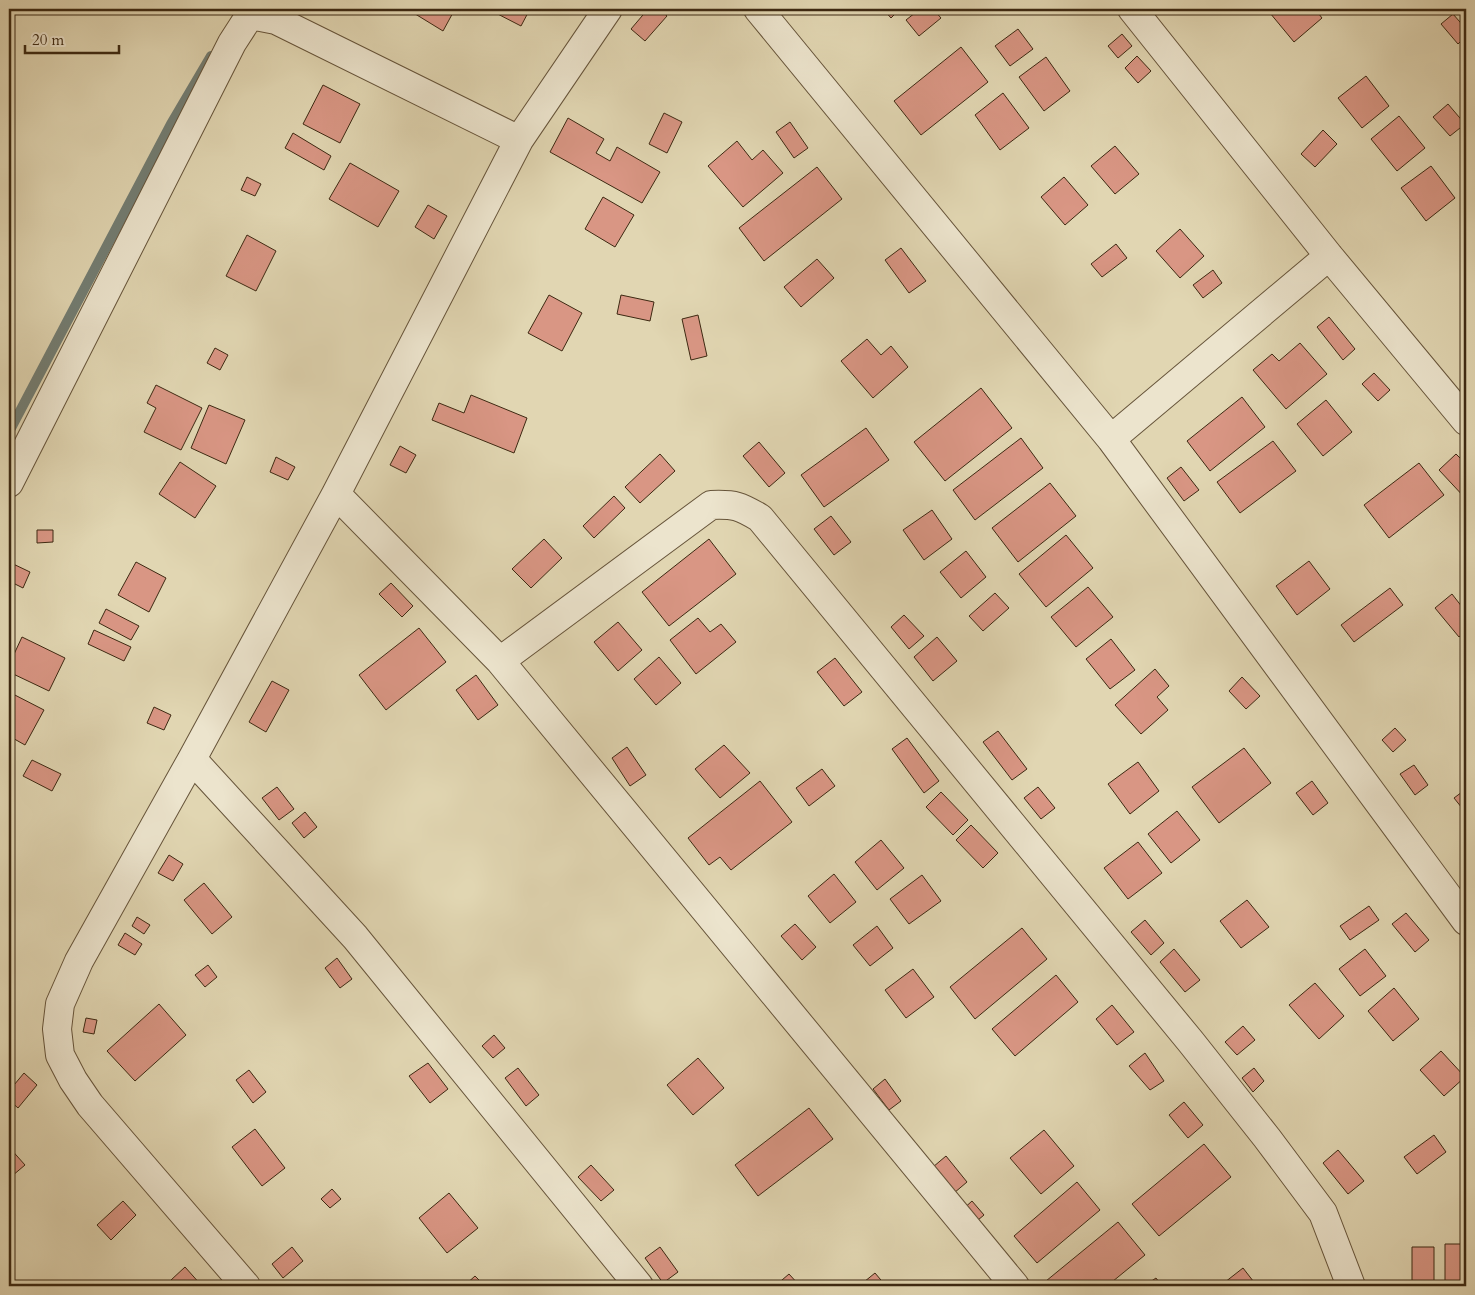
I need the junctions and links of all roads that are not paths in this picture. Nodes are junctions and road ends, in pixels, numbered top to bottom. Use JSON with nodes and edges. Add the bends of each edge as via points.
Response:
{"nodes":[{"id":1,"x":608,"y":9,"type":"edge"},
{"id":2,"x":758,"y":9,"type":"edge"},
{"id":3,"x":245,"y":12,"type":"edge"},
{"id":4,"x":1144,"y":13,"type":"edge"},
{"id":5,"x":519,"y":140,"type":"junction"},
{"id":6,"x":1330,"y":256,"type":"junction"},
{"id":7,"x":1466,"y":421,"type":"edge"},
{"id":8,"x":1111,"y":439,"type":"junction"},
{"id":9,"x":9,"y":483,"type":"edge"},
{"id":10,"x":336,"y":494,"type":"junction"},
{"id":11,"x":500,"y":661,"type":"junction"},
{"id":12,"x":192,"y":759,"type":"junction"},
{"id":13,"x":1466,"y":921,"type":"edge"},
{"id":14,"x":246,"y":1286,"type":"edge"},
{"id":15,"x":639,"y":1286,"type":"edge"},
{"id":16,"x":1015,"y":1286,"type":"edge"},
{"id":17,"x":1351,"y":1286,"type":"edge"}],
"edges":[{"from":1,"to":5,"type":"street"},
{"from":2,"to":8,"type":"street"},
{"from":3,"to":5,"type":"street","via":[[276,20]]},
{"from":3,"to":9,"type":"street"},
{"from":4,"to":6,"type":"street"},
{"from":5,"to":10,"type":"street"},
{"from":6,"to":7,"type":"street"},
{"from":6,"to":8,"type":"street"},
{"from":8,"to":13,"type":"street"},
{"from":10,"to":11,"type":"street"},
{"from":10,"to":12,"type":"street"},
{"from":11,"to":16,"type":"street"},
{"from":11,"to":17,"type":"street","via":[[711,505],[730,504],[760,518],[1267,1138],[1323,1213]]},
{"from":12,"to":14,"type":"street","via":[[79,961],[60,1004],[56,1029],[60,1054],[90,1105]]},
{"from":12,"to":15,"type":"street","via":[[355,937]]}]}
